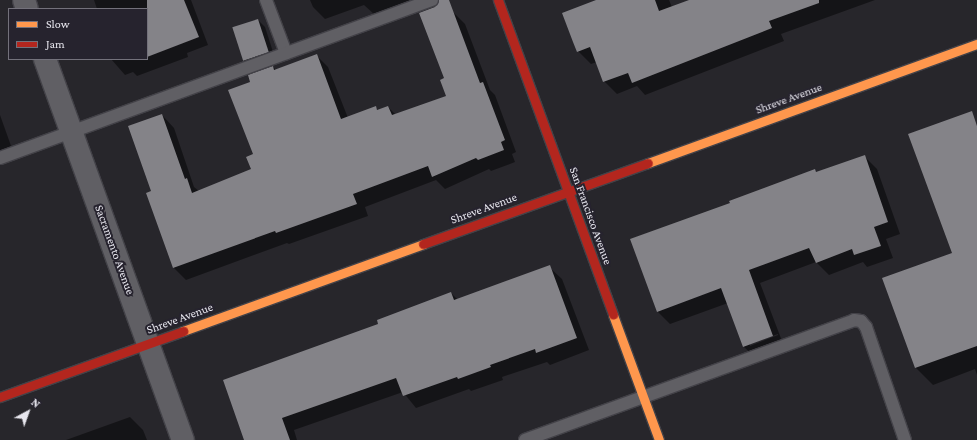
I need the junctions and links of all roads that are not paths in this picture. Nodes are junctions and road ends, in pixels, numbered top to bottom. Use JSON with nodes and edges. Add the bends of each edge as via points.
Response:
{"nodes":[{"id":1,"x":266,"y":0,"type":"edge"},
{"id":2,"x":432,"y":0,"type":"edge"},
{"id":3,"x":498,"y":0,"type":"edge"},
{"id":4,"x":977,"y":44,"type":"edge"},
{"id":5,"x":286,"y":53,"type":"junction"},
{"id":6,"x":45,"y":60,"type":"edge"},
{"id":7,"x":71,"y":131,"type":"junction"},
{"id":8,"x":0,"y":158,"type":"edge"},
{"id":9,"x":568,"y":191,"type":"junction"},
{"id":10,"x":148,"y":343,"type":"junction"},
{"id":11,"x":0,"y":397,"type":"edge"},
{"id":12,"x":643,"y":397,"type":"junction"},
{"id":13,"x":183,"y":440,"type":"edge"},
{"id":14,"x":525,"y":440,"type":"edge"},
{"id":15,"x":659,"y":440,"type":"edge"},
{"id":16,"x":905,"y":440,"type":"edge"}],
"edges":[{"from":1,"to":5,"type":"lane"},
{"from":2,"to":5,"type":"lane"},
{"from":3,"to":9,"type":"street","name":"San Francisco Avenue"},
{"from":4,"to":9,"type":"street","name":"Shreve Avenue"},
{"from":5,"to":7,"type":"lane"},
{"from":6,"to":7,"type":"street","name":"Sacramento Avenue"},
{"from":7,"to":8,"type":"lane"},
{"from":7,"to":10,"type":"street","name":"Sacramento Avenue"},
{"from":9,"to":10,"type":"street","name":"Shreve Avenue"},
{"from":9,"to":12,"type":"street","name":"San Francisco Avenue"},
{"from":10,"to":11,"type":"street","name":"Shreve Avenue"},
{"from":10,"to":13,"type":"street","name":"Sacramento Avenue"},
{"from":12,"to":14,"type":"lane"},
{"from":12,"to":15,"type":"street","name":"San Francisco Avenue"},
{"from":12,"to":16,"type":"lane","via":[[854,320],[861,321],[866,327]]}]}
